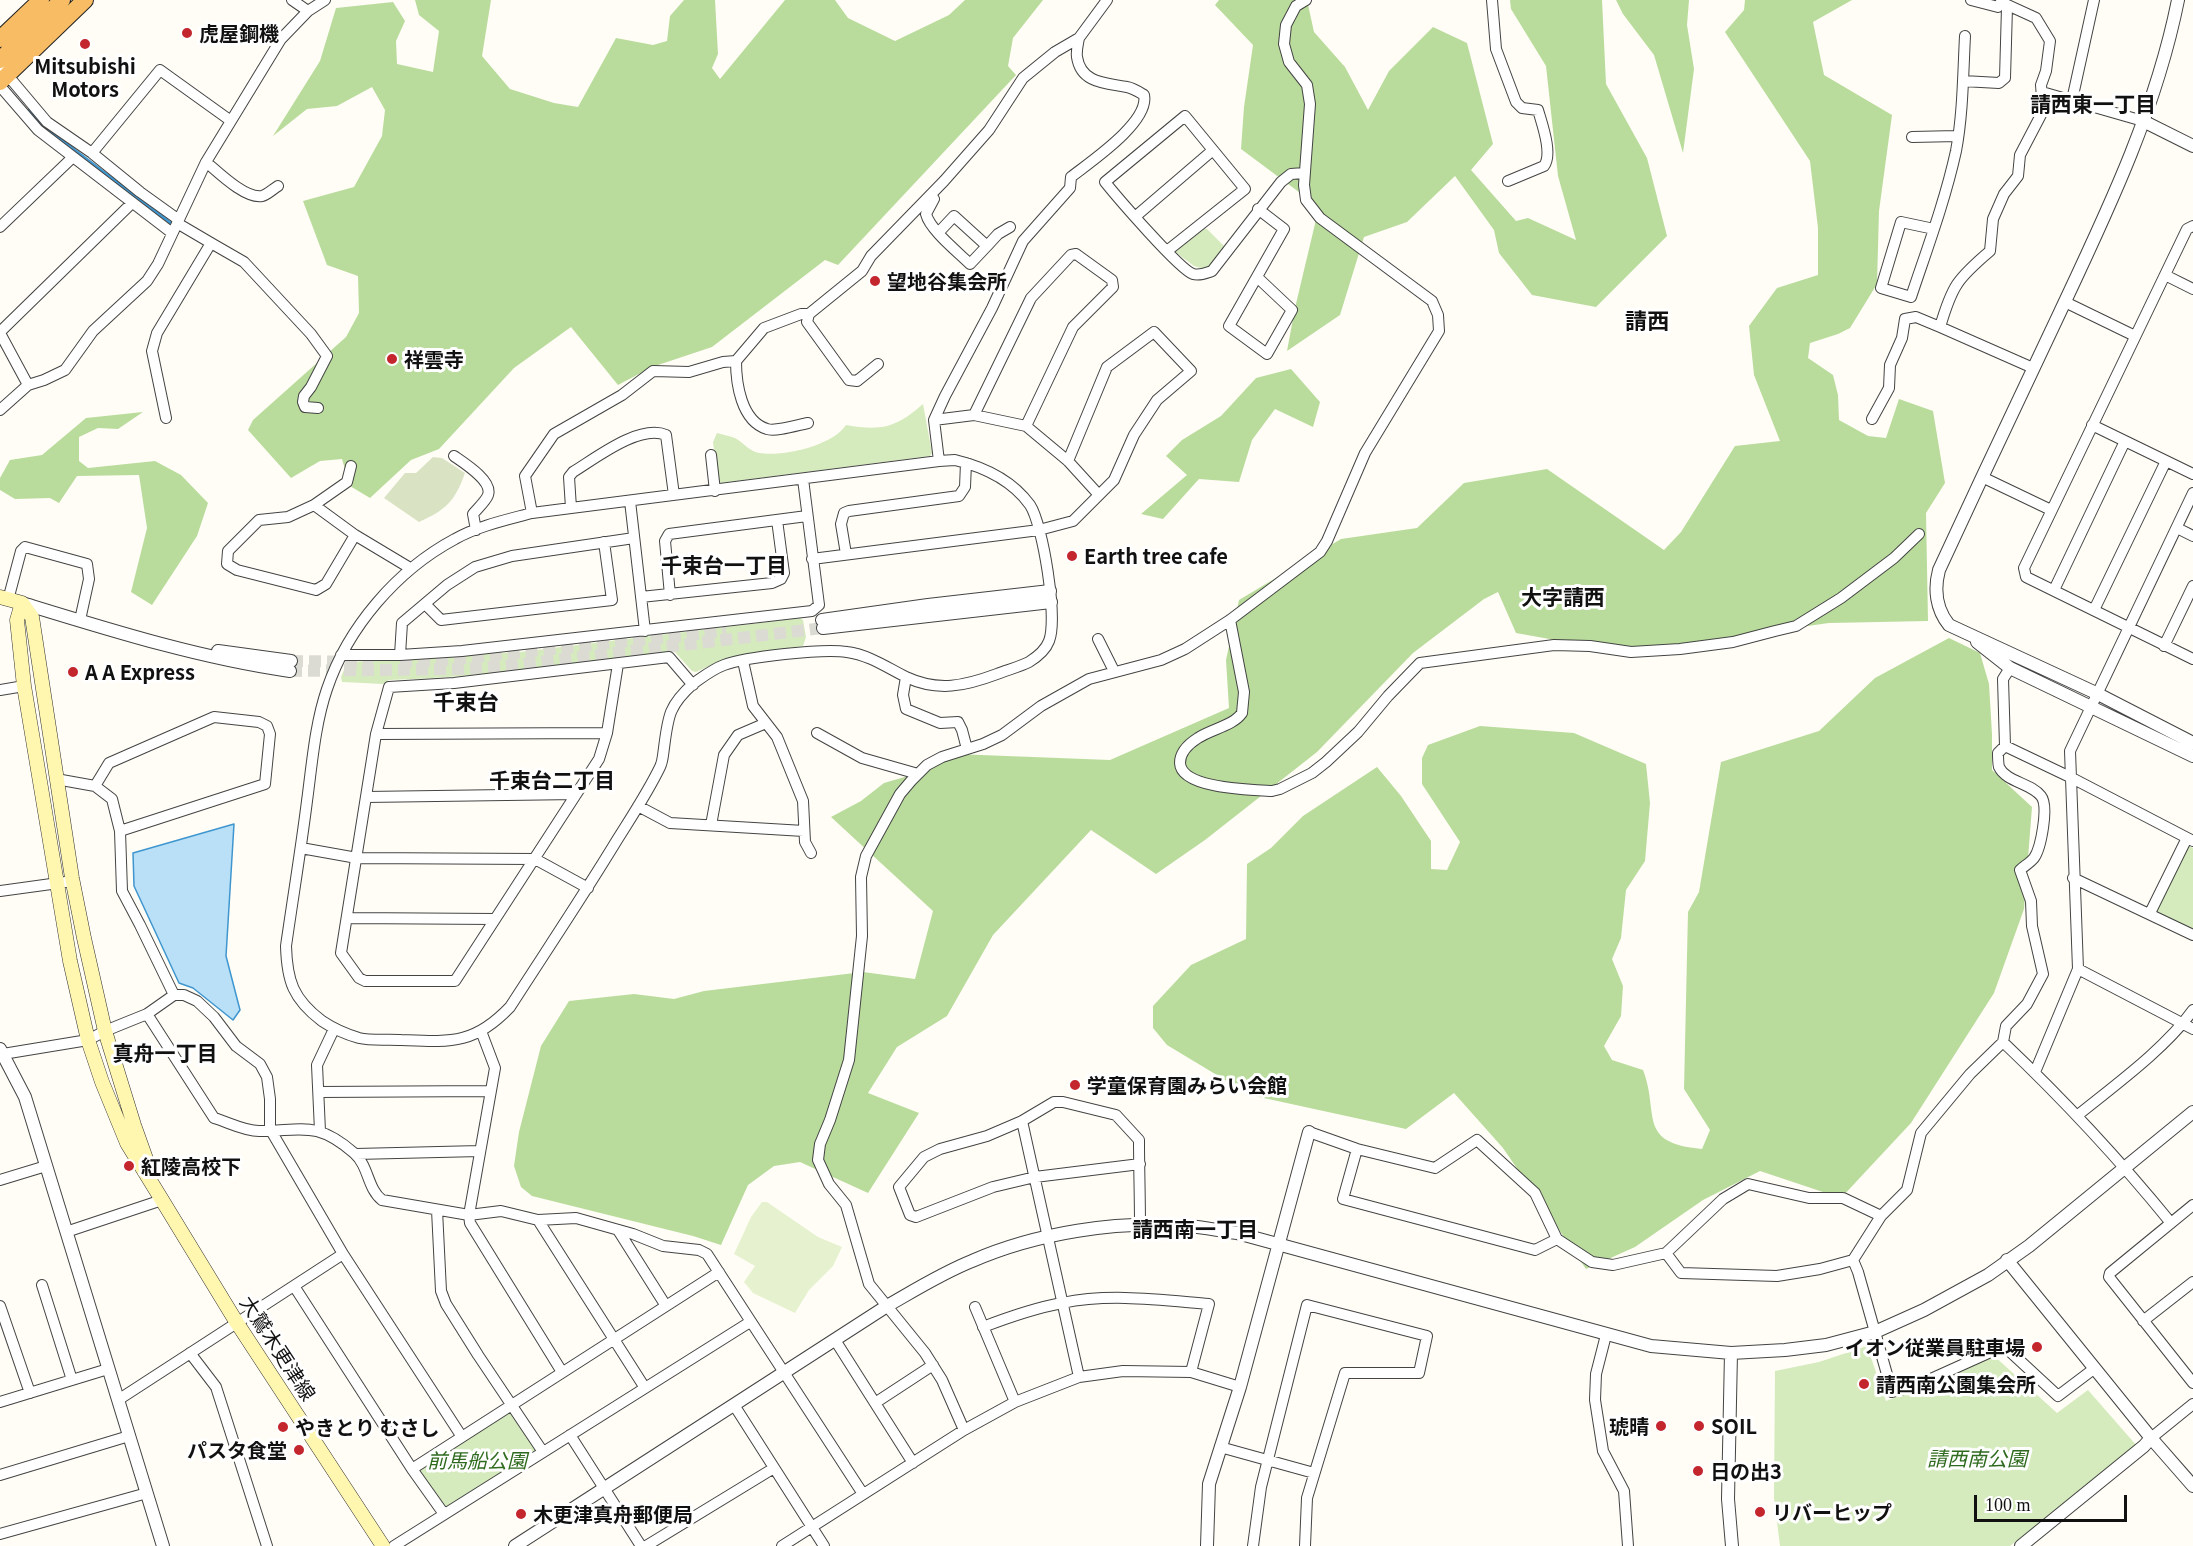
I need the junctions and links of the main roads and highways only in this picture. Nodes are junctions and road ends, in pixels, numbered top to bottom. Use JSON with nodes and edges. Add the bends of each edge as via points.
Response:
{"nodes":[{"id":1,"x":39,"y":0,"type":"edge"},
{"id":2,"x":63,"y":0,"type":"edge"},
{"id":3,"x":85,"y":0,"type":"edge"},
{"id":4,"x":0,"y":36,"type":"edge"},
{"id":5,"x":0,"y":60,"type":"edge"},
{"id":6,"x":2,"y":78,"type":"edge"},
{"id":7,"x":4,"y":598,"type":"edge"},
{"id":8,"x":22,"y":603,"type":"junction"},
{"id":9,"x":162,"y":1200,"type":"junction"},
{"id":10,"x":383,"y":1546,"type":"edge"}],
"edges":[{"from":1,"to":4,"type":"highway"},
{"from":2,"to":5,"type":"highway"},
{"from":3,"to":6,"type":"highway"},
{"from":7,"to":8,"type":"main road"},
{"from":8,"to":9,"type":"main road","via":[[32,617],[73,880],[105,1031]]},
{"from":8,"to":9,"type":"main road","via":[[17,620],[24,686],[70,961],[88,1040],[128,1143]]},
{"from":9,"to":10,"type":"main road","name":"大鷲木更津線","via":[[237,1323]]}]}
